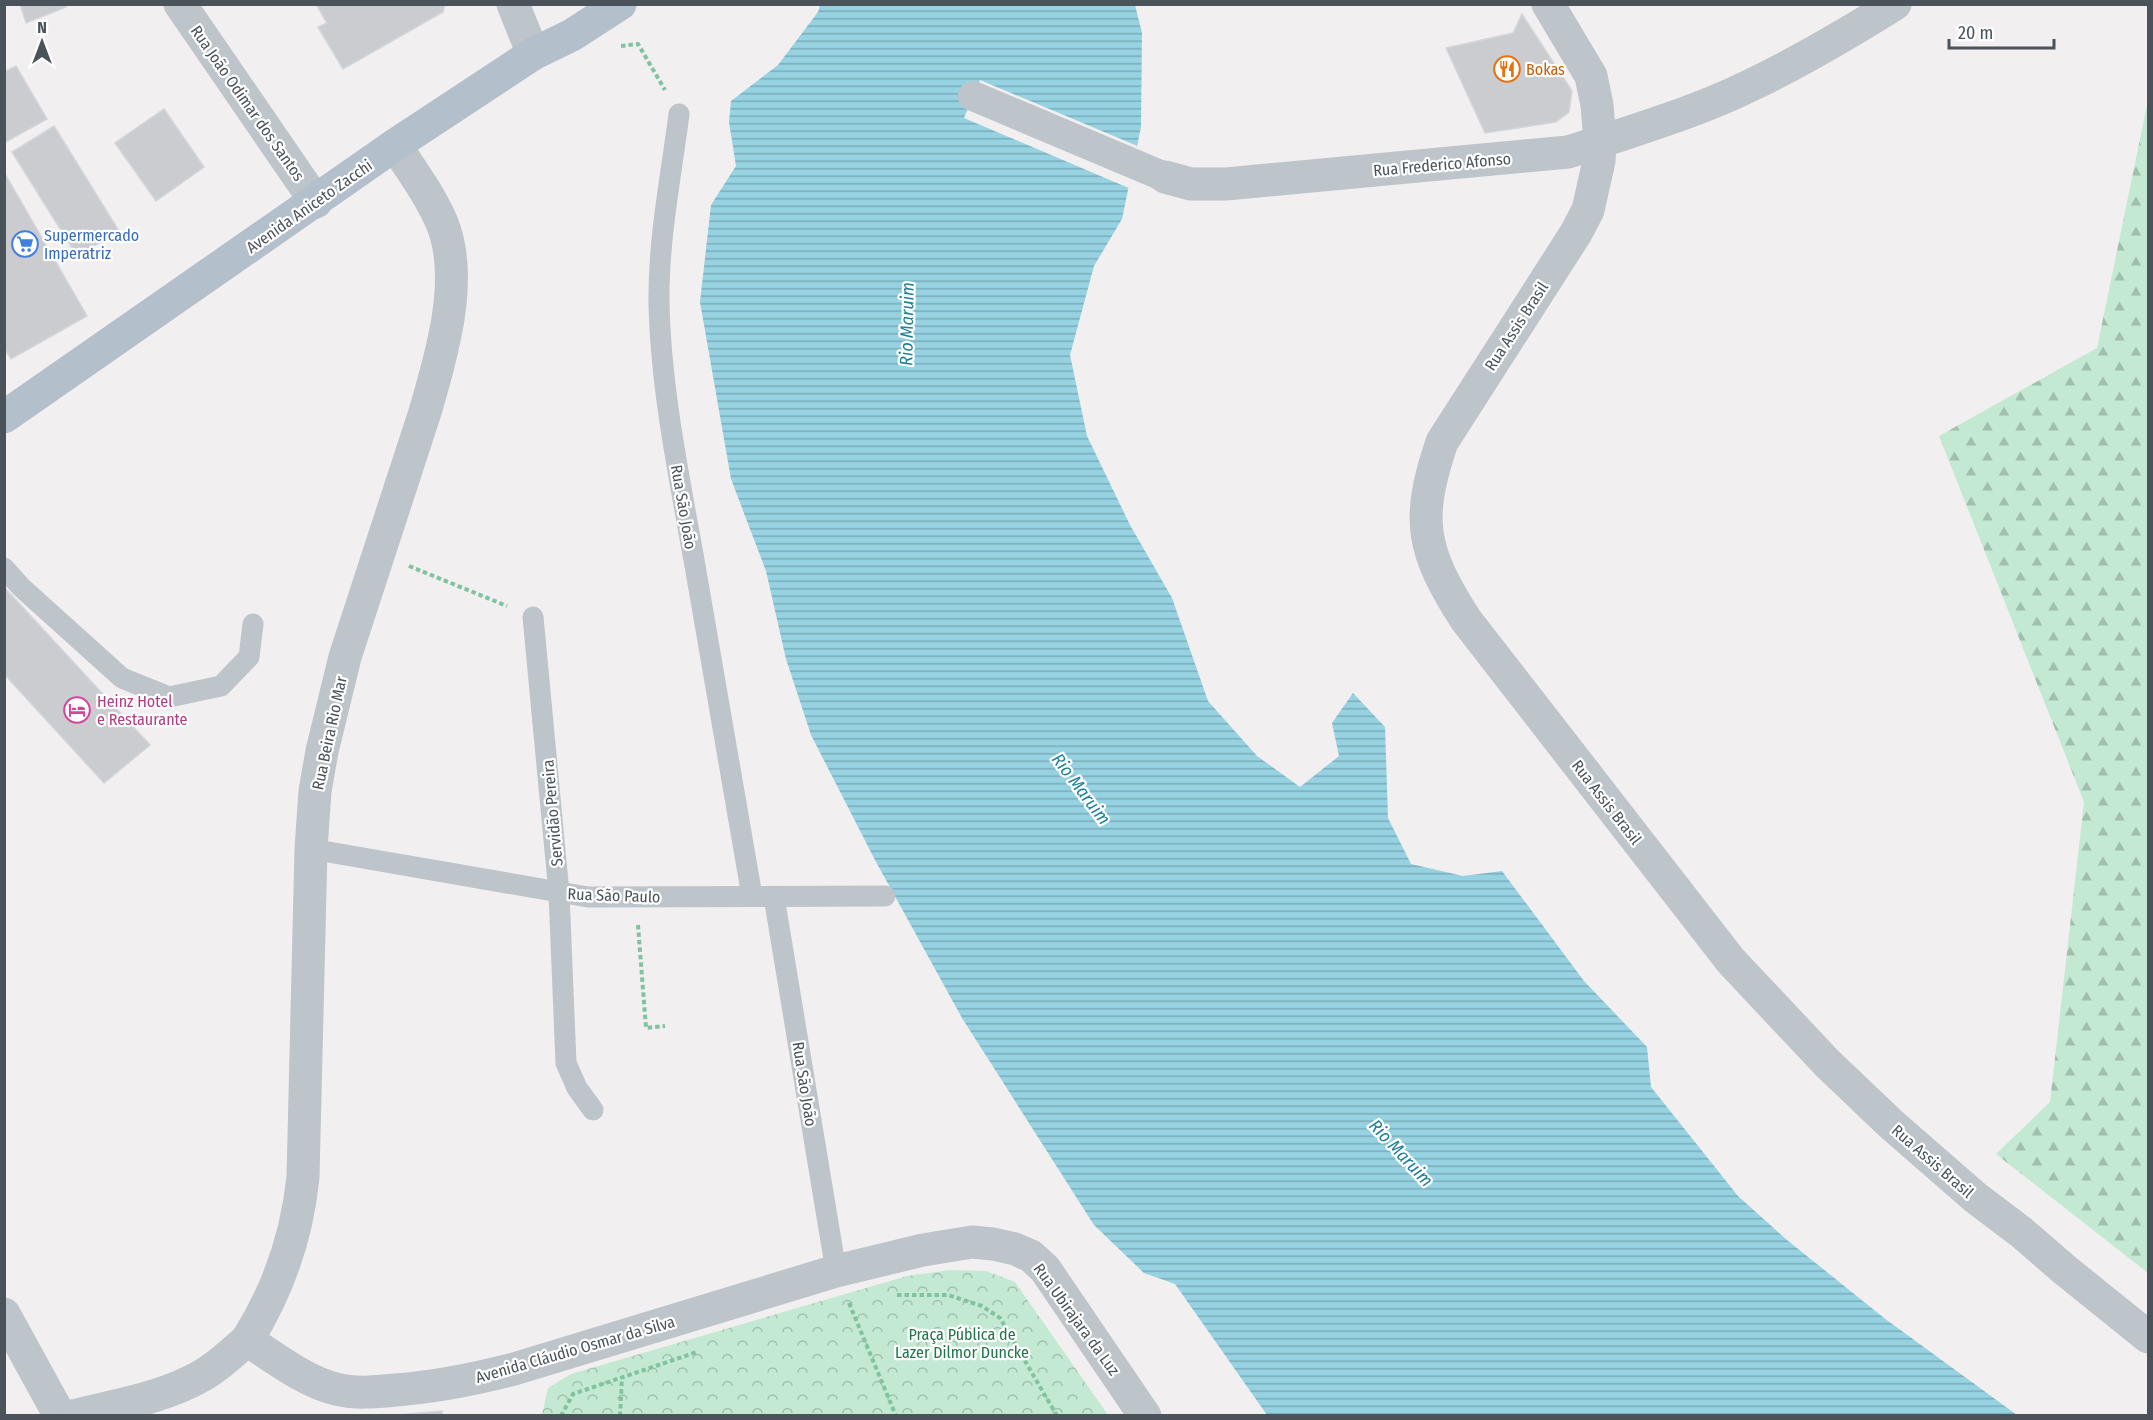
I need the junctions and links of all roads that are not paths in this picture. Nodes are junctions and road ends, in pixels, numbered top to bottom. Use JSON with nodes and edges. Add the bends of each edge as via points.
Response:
{"nodes":[{"id":1,"x":180,"y":4,"type":"edge"},
{"id":2,"x":513,"y":4,"type":"edge"},
{"id":3,"x":620,"y":4,"type":"edge"},
{"id":4,"x":1548,"y":4,"type":"edge"},
{"id":5,"x":1895,"y":4,"type":"edge"},
{"id":6,"x":534,"y":54,"type":"junction"},
{"id":7,"x":974,"y":96,"type":"dead end"},
{"id":8,"x":680,"y":114,"type":"road end"},
{"id":9,"x":1600,"y":142,"type":"junction"},
{"id":10,"x":395,"y":145,"type":"junction"},
{"id":11,"x":1165,"y":177,"type":"joint"},
{"id":12,"x":316,"y":202,"type":"junction"},
{"id":13,"x":4,"y":417,"type":"edge"},
{"id":14,"x":4,"y":568,"type":"edge"},
{"id":15,"x":533,"y":617,"type":"road end"},
{"id":16,"x":253,"y":624,"type":"dead end"},
{"id":17,"x":311,"y":849,"type":"junction"},
{"id":18,"x":560,"y":893,"type":"junction"},
{"id":19,"x":752,"y":896,"type":"junction"},
{"id":20,"x":885,"y":896,"type":"dead end"},
{"id":21,"x":774,"y":897,"type":"junction"},
{"id":22,"x":593,"y":1110,"type":"dead end"},
{"id":23,"x":993,"y":1244,"type":"joint"},
{"id":24,"x":836,"y":1271,"type":"junction"},
{"id":25,"x":4,"y":1314,"type":"edge"},
{"id":26,"x":2148,"y":1337,"type":"edge"},
{"id":27,"x":247,"y":1340,"type":"junction"},
{"id":28,"x":60,"y":1416,"type":"edge"},
{"id":29,"x":73,"y":1416,"type":"edge"},
{"id":30,"x":1145,"y":1416,"type":"edge"}],
"edges":[{"from":1,"to":12,"type":"street","name":"Rua João Odimar dos Santos"},
{"from":2,"to":6,"type":"street"},
{"from":3,"to":6,"type":"main road","name":"Avenida Aniceto Zacchi"},
{"from":4,"to":9,"type":"street","name":"Rua Assis Brasil","via":[[1591,76]]},
{"from":5,"to":9,"type":"street","name":"Rua Frederico Afonso","via":[[1747,87]]},
{"from":6,"to":10,"type":"main road","name":"Avenida Aniceto Zacchi"},
{"from":7,"to":11,"type":"street","name":"Rua Frederico Afonso"},
{"from":8,"to":19,"type":"lane","name":"Rua São João","via":[[660,256],[662,356],[680,486]]},
{"from":9,"to":11,"type":"street","name":"Rua Frederico Afonso","via":[[1568,152],[1226,184],[1191,184]]},
{"from":9,"to":26,"type":"street","name":"Rua Assis Brasil","via":[[1588,210],[1442,442],[1426,497],[1425,524],[1430,553],[1443,584],[1466,620],[1731,960],[1891,1124]]},
{"from":10,"to":12,"type":"main road","name":"Avenida Aniceto Zacchi"},
{"from":10,"to":17,"type":"street","name":"Rua Beira Rio Mar","via":[[429,195],[443,226],[451,280],[446,323],[437,371],[345,657],[322,750]]},
{"from":12,"to":13,"type":"main road","name":"Avenida Aniceto Zacchi"},
{"from":14,"to":16,"type":"lane","via":[[122,678],[169,698],[221,686],[249,657]]},
{"from":15,"to":18,"type":"lane","name":"Servidão Pereira"},
{"from":17,"to":18,"type":"lane","name":"Rua São Paulo"},
{"from":17,"to":27,"type":"street","name":"Rua Beira Rio Mar","via":[[300,1212],[276,1285]]},
{"from":18,"to":19,"type":"lane","name":"Rua São Paulo","via":[[588,897]]},
{"from":18,"to":22,"type":"lane","name":"Servidão Pereira","via":[[566,1063]]},
{"from":19,"to":21,"type":"lane","name":"Rua São Paulo"},
{"from":20,"to":21,"type":"lane","name":"Rua São Paulo"},
{"from":21,"to":24,"type":"lane","name":"Rua São João"},
{"from":23,"to":24,"type":"street","name":"Avenida Cláudio Osmar da Silva","via":[[948,1245]]},
{"from":23,"to":30,"type":"street","name":"Rua Ubirajara da Luz","via":[[1031,1256],[1045,1269]]},
{"from":24,"to":27,"type":"street","name":"Avenida Cláudio Osmar da Silva","via":[[514,1369],[421,1388],[375,1392],[336,1389],[315,1381]]},
{"from":25,"to":28,"type":"street"},
{"from":27,"to":29,"type":"street","via":[[203,1375],[177,1388]]}]}
